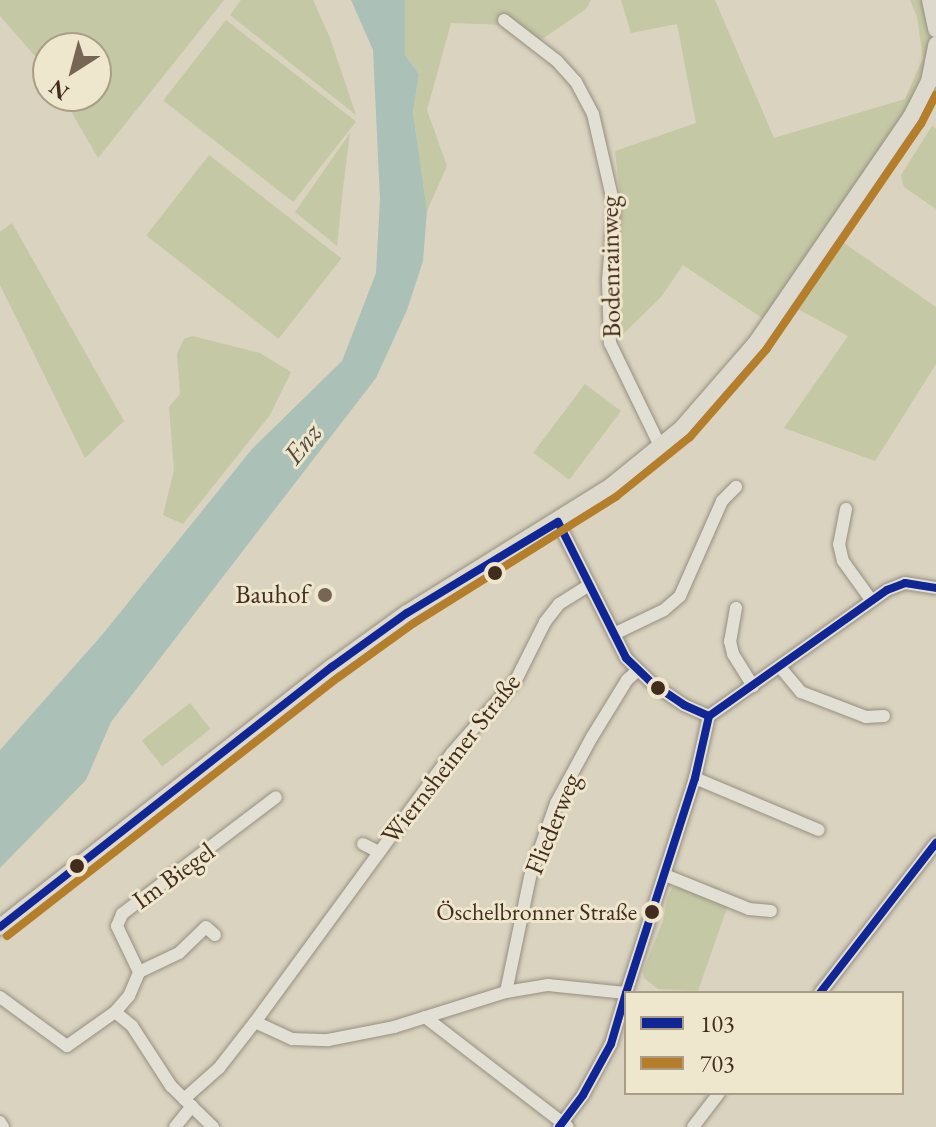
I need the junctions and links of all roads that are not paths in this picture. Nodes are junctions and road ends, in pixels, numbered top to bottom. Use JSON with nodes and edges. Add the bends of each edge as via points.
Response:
{"nodes":[{"id":1,"x":930,"y":0,"type":"edge"},
{"id":2,"x":504,"y":20,"type":"dead end"},
{"id":3,"x":936,"y":29,"type":"edge"},
{"id":4,"x":936,"y":45,"type":"edge"},
{"id":5,"x":660,"y":446,"type":"junction"},
{"id":6,"x":736,"y":487,"type":"dead end"},
{"id":7,"x":846,"y":509,"type":"dead end"},
{"id":8,"x":558,"y":522,"type":"junction"},
{"id":9,"x":590,"y":585,"type":"junction"},
{"id":10,"x":936,"y":588,"type":"edge"},
{"id":11,"x":872,"y":601,"type":"junction"},
{"id":12,"x":736,"y":608,"type":"dead end"},
{"id":13,"x":614,"y":634,"type":"junction"},
{"id":14,"x":780,"y":667,"type":"junction"},
{"id":15,"x":637,"y":671,"type":"junction"},
{"id":16,"x":753,"y":686,"type":"junction"},
{"id":17,"x":709,"y":716,"type":"junction"},
{"id":18,"x":884,"y":716,"type":"dead end"},
{"id":19,"x":695,"y":778,"type":"junction"},
{"id":20,"x":276,"y":797,"type":"dead end"},
{"id":21,"x":819,"y":830,"type":"dead end"},
{"id":22,"x":936,"y":843,"type":"edge"},
{"id":23,"x":363,"y":844,"type":"dead end"},
{"id":24,"x":379,"y":852,"type":"junction"},
{"id":25,"x":665,"y":875,"type":"junction"},
{"id":26,"x":771,"y":911,"type":"dead end"},
{"id":27,"x":0,"y":927,"type":"edge"},
{"id":28,"x":215,"y":935,"type":"dead end"},
{"id":29,"x":139,"y":972,"type":"junction"},
{"id":30,"x":627,"y":991,"type":"edge"},
{"id":31,"x":822,"y":991,"type":"edge"},
{"id":32,"x":506,"y":992,"type":"junction"},
{"id":33,"x":624,"y":993,"type":"edge"},
{"id":34,"x":0,"y":997,"type":"edge"},
{"id":35,"x":624,"y":1000,"type":"edge"},
{"id":36,"x":115,"y":1012,"type":"junction"},
{"id":37,"x":425,"y":1017,"type":"junction"},
{"id":38,"x":255,"y":1022,"type":"junction"},
{"id":39,"x":717,"y":1095,"type":"edge"},
{"id":40,"x":188,"y":1103,"type":"junction"},
{"id":41,"x":0,"y":1122,"type":"edge"},
{"id":42,"x":564,"y":1126,"type":"edge"},
{"id":43,"x":3,"y":1127,"type":"edge"},
{"id":44,"x":175,"y":1127,"type":"edge"},
{"id":45,"x":213,"y":1127,"type":"edge"},
{"id":46,"x":693,"y":1127,"type":"edge"}],
"edges":[{"from":1,"to":3,"type":"main road"},
{"from":2,"to":5,"type":"street","name":"Bodenrainweg","via":[[557,61],[593,114],[614,206],[610,343]]},
{"from":4,"to":5,"type":"main road","via":[[923,95],[756,343]]},
{"from":5,"to":8,"type":"main road"},
{"from":6,"to":13,"type":"street","via":[[722,501],[680,596],[664,610]]},
{"from":7,"to":11,"type":"street","via":[[839,544],[843,561]]},
{"from":8,"to":9,"type":"street"},
{"from":8,"to":27,"type":"main road","via":[[407,613],[345,658]]},
{"from":9,"to":13,"type":"street"},
{"from":9,"to":24,"type":"street","name":"Wiernsheimer Straße","via":[[552,613],[516,680],[452,753]]},
{"from":10,"to":11,"type":"street","via":[[905,583]]},
{"from":11,"to":14,"type":"street"},
{"from":12,"to":16,"type":"street","via":[[730,641]]},
{"from":13,"to":15,"type":"street"},
{"from":14,"to":16,"type":"street"},
{"from":14,"to":18,"type":"street","via":[[801,692],[866,717]]},
{"from":15,"to":17,"type":"street"},
{"from":15,"to":32,"type":"street","name":"Fliederweg","via":[[556,803],[534,862]]},
{"from":16,"to":17,"type":"street"},
{"from":17,"to":19,"type":"street"},
{"from":19,"to":21,"type":"street"},
{"from":19,"to":25,"type":"street"},
{"from":20,"to":29,"type":"street","name":"Im Biegel","via":[[122,914],[117,926]]},
{"from":22,"to":31,"type":"street"},
{"from":23,"to":24,"type":"street"},
{"from":24,"to":38,"type":"street","name":"Wiernsheimer Straße"},
{"from":25,"to":26,"type":"street","via":[[749,909]]},
{"from":25,"to":30,"type":"street"},
{"from":28,"to":29,"type":"street","via":[[206,927],[179,953]]},
{"from":29,"to":36,"type":"street"},
{"from":32,"to":33,"type":"street","via":[[548,985]]},
{"from":32,"to":37,"type":"street"},
{"from":34,"to":36,"type":"street","via":[[67,1046]]},
{"from":35,"to":42,"type":"street","via":[[611,1044]]},
{"from":36,"to":40,"type":"street","via":[[132,1026]]},
{"from":37,"to":38,"type":"street","via":[[328,1040],[292,1039]]},
{"from":37,"to":42,"type":"street"},
{"from":38,"to":40,"type":"street","name":"Wiernsheimer Straße"},
{"from":39,"to":46,"type":"street"},
{"from":40,"to":44,"type":"street","name":"Wiernsheimer Straße"},
{"from":40,"to":45,"type":"street"},
{"from":41,"to":43,"type":"street"}]}
